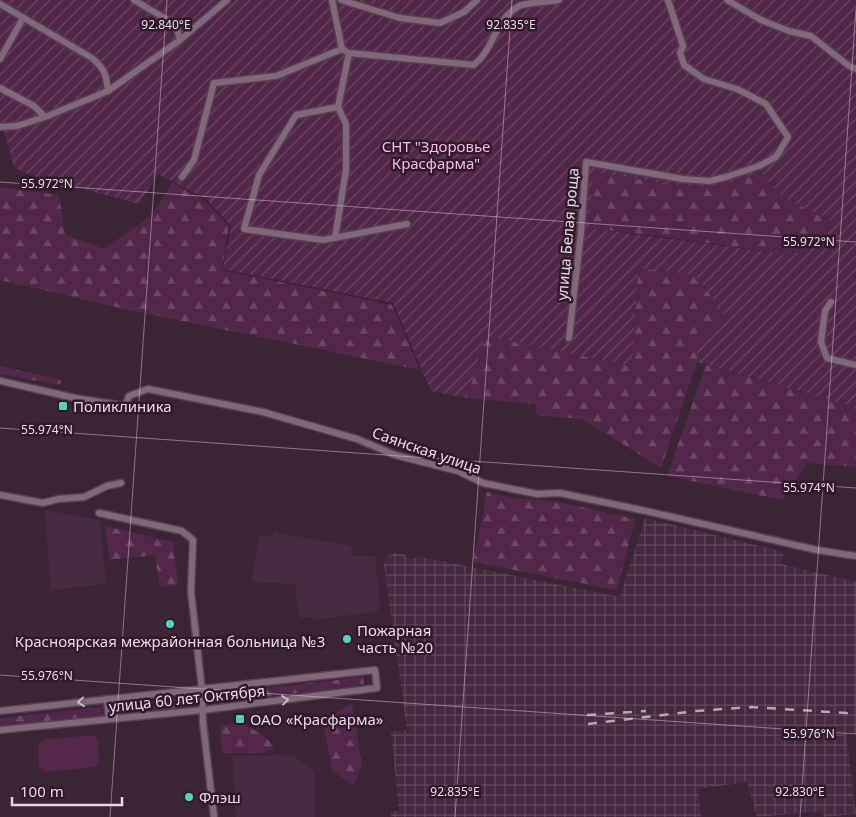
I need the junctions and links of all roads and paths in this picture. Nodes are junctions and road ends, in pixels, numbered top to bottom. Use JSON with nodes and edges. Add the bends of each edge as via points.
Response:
{"nodes":[{"id":1,"x":134,"y":0,"type":"edge"},
{"id":2,"x":227,"y":0,"type":"edge"},
{"id":3,"x":332,"y":0,"type":"edge"},
{"id":4,"x":341,"y":0,"type":"edge"},
{"id":5,"x":477,"y":0,"type":"edge"},
{"id":6,"x":559,"y":0,"type":"edge"},
{"id":7,"x":668,"y":0,"type":"edge"},
{"id":8,"x":726,"y":0,"type":"edge"},
{"id":9,"x":0,"y":4,"type":"edge"},
{"id":10,"x":23,"y":18,"type":"junction"},
{"id":11,"x":180,"y":40,"type":"junction"},
{"id":12,"x":342,"y":49,"type":"junction"},
{"id":13,"x":349,"y":53,"type":"junction"},
{"id":14,"x":0,"y":59,"type":"edge"},
{"id":15,"x":856,"y":69,"type":"edge"},
{"id":16,"x":0,"y":88,"type":"edge"},
{"id":17,"x":108,"y":90,"type":"junction"},
{"id":18,"x":338,"y":107,"type":"junction"},
{"id":19,"x":45,"y":117,"type":"junction"},
{"id":20,"x":0,"y":128,"type":"edge"},
{"id":21,"x":182,"y":177,"type":"dead end"},
{"id":22,"x":407,"y":224,"type":"dead end"},
{"id":23,"x":335,"y":238,"type":"junction"},
{"id":24,"x":831,"y":302,"type":"dead end"},
{"id":25,"x":569,"y":338,"type":"dead end"},
{"id":26,"x":856,"y":365,"type":"edge"},
{"id":27,"x":0,"y":381,"type":"edge"},
{"id":28,"x":121,"y":483,"type":"dead end"},
{"id":29,"x":0,"y":496,"type":"edge"},
{"id":30,"x":99,"y":514,"type":"dead end"},
{"id":31,"x":856,"y":556,"type":"edge"},
{"id":32,"x":202,"y":690,"type":"junction"},
{"id":33,"x":107,"y":699,"type":"junction"},
{"id":34,"x":203,"y":710,"type":"junction"},
{"id":35,"x":0,"y":711,"type":"edge"},
{"id":36,"x":109,"y":719,"type":"junction"},
{"id":37,"x":0,"y":730,"type":"edge"},
{"id":38,"x":214,"y":817,"type":"edge"}],
"edges":[{"from":1,"to":11,"type":"street","via":[[171,22]]},
{"from":2,"to":11,"type":"street"},
{"from":3,"to":12,"type":"street"},
{"from":4,"to":5,"type":"street","via":[[400,18],[440,23],[464,12]]},
{"from":6,"to":13,"type":"street","via":[[520,6],[501,22],[483,58],[474,65]]},
{"from":7,"to":25,"type":"street","name":"улица Белая роща","via":[[683,46],[680,53],[684,65],[704,79],[737,89],[766,104],[788,137],[776,157],[709,181],[586,162]]},
{"from":8,"to":15,"type":"street","via":[[762,20],[811,36]]},
{"from":9,"to":10,"type":"street"},
{"from":10,"to":14,"type":"street"},
{"from":10,"to":17,"type":"street","via":[[102,66]]},
{"from":11,"to":17,"type":"street"},
{"from":12,"to":13,"type":"street"},
{"from":12,"to":21,"type":"street","via":[[276,76],[214,83],[194,160]]},
{"from":13,"to":18,"type":"street"},
{"from":16,"to":19,"type":"street","via":[[34,106]]},
{"from":17,"to":19,"type":"street"},
{"from":18,"to":23,"type":"street","via":[[346,124],[346,170]]},
{"from":18,"to":23,"type":"street","via":[[296,115],[258,175],[244,229],[323,240]]},
{"from":19,"to":20,"type":"street"},
{"from":22,"to":23,"type":"street"},
{"from":24,"to":26,"type":"street","via":[[826,311],[821,342],[827,358]]},
{"from":27,"to":31,"type":"street","name":"Саянская улица","via":[[125,406],[129,396],[148,389],[263,412],[357,439],[395,455],[458,471],[483,483],[537,494],[560,493]]},
{"from":28,"to":29,"type":"street","via":[[106,486],[84,497],[43,503]]},
{"from":30,"to":32,"type":"street","via":[[182,530],[194,540],[191,592]]},
{"from":32,"to":33,"type":"street","name":"улица 60 лет Октября"},
{"from":32,"to":34,"type":"street"},
{"from":34,"to":32,"type":"street","name":"улица 60 лет Октября","one_way":true,"via":[[377,688],[375,670]]},
{"from":33,"to":35,"type":"street","name":"улица 60 лет Октября","one_way":true},
{"from":33,"to":36,"type":"street"},
{"from":34,"to":36,"type":"street","name":"улица 60 лет Октября"},
{"from":34,"to":38,"type":"street"},
{"from":36,"to":37,"type":"street","name":"улица 60 лет Октября"}]}
